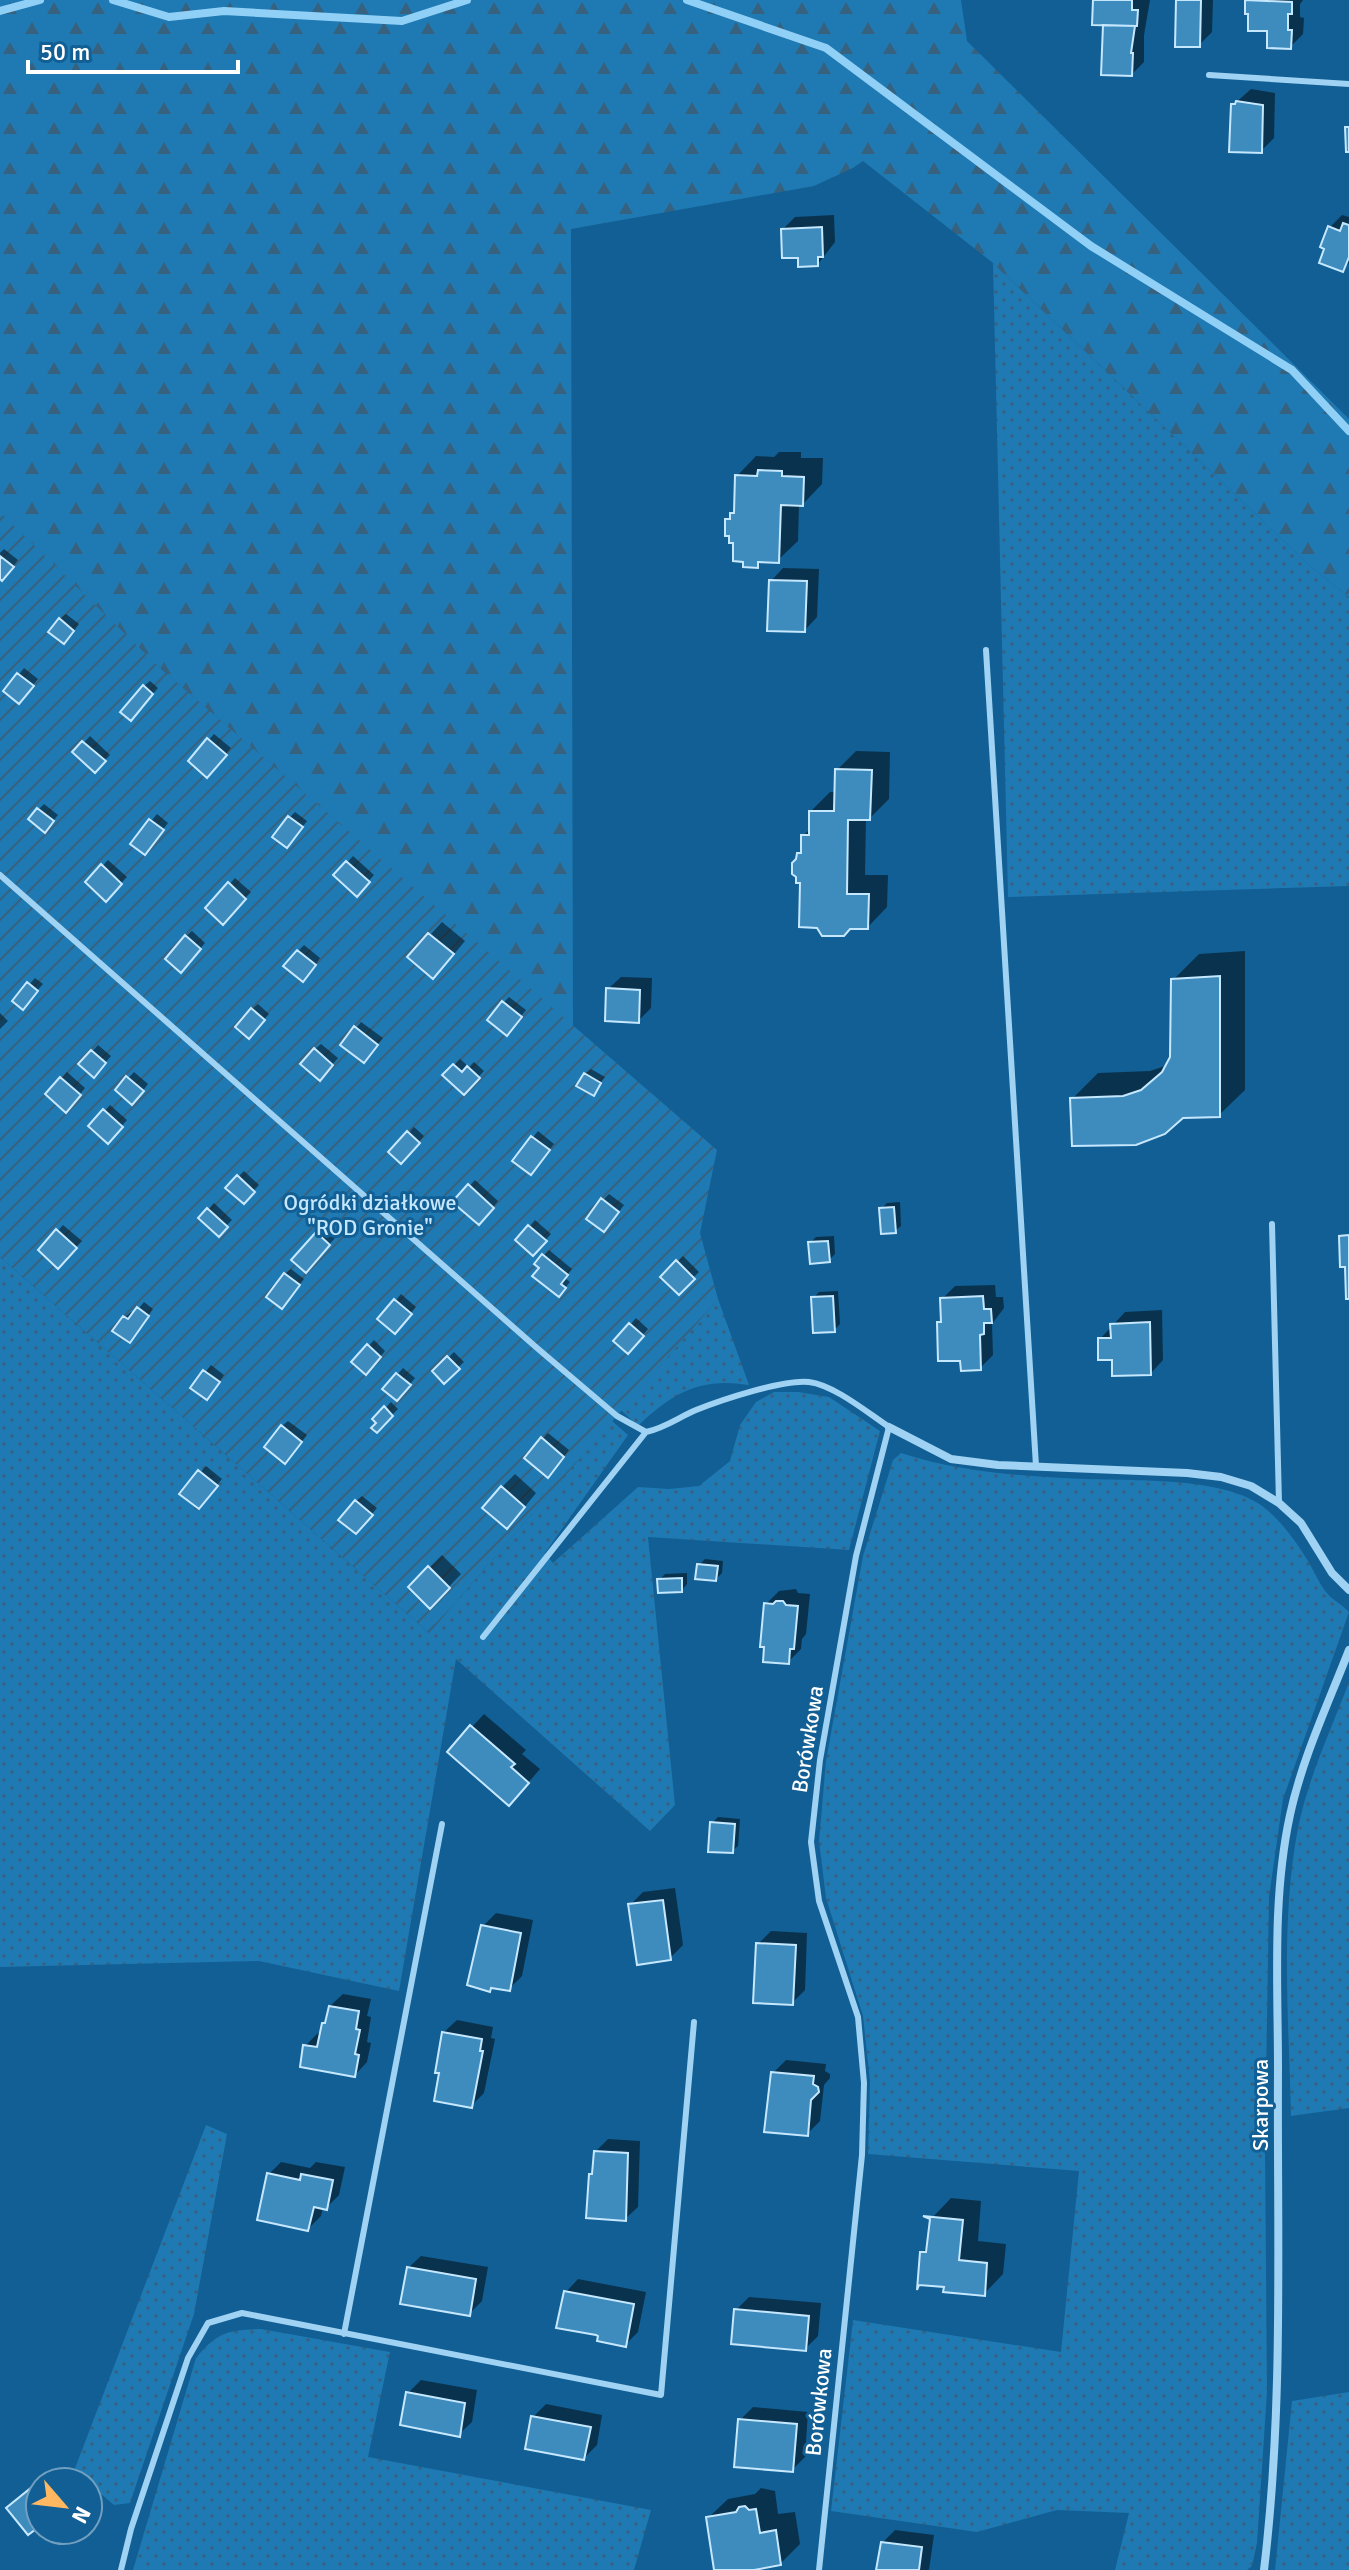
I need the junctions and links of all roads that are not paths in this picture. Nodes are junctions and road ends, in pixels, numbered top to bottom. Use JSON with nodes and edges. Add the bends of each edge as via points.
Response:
{"nodes":[{"id":1,"x":1209,"y":75,"type":"dead end"},
{"id":2,"x":1349,"y":84,"type":"edge"},
{"id":3,"x":986,"y":650,"type":"dead end"},
{"id":4,"x":0,"y":875,"type":"edge"},
{"id":5,"x":1272,"y":1224,"type":"dead end"},
{"id":6,"x":889,"y":1427,"type":"junction"},
{"id":7,"x":646,"y":1432,"type":"junction"},
{"id":8,"x":1036,"y":1466,"type":"junction"},
{"id":9,"x":1279,"y":1503,"type":"junction"},
{"id":10,"x":1349,"y":1590,"type":"edge"},
{"id":11,"x":483,"y":1637,"type":"dead end"},
{"id":12,"x":1349,"y":1650,"type":"edge"},
{"id":13,"x":442,"y":1824,"type":"dead end"},
{"id":14,"x":694,"y":2022,"type":"dead end"},
{"id":15,"x":344,"y":2334,"type":"junction"},
{"id":16,"x":121,"y":2570,"type":"edge"},
{"id":17,"x":819,"y":2570,"type":"edge"},
{"id":18,"x":1264,"y":2570,"type":"edge"}],
"edges":[{"from":1,"to":2,"type":"lane"},
{"from":3,"to":8,"type":"lane"},
{"from":4,"to":7,"type":"lane","via":[[537,1348],[617,1416]]},
{"from":5,"to":9,"type":"lane"},
{"from":6,"to":7,"type":"lane","via":[[829,1388],[793,1382],[695,1411]]},
{"from":6,"to":8,"type":"street","via":[[951,1459]]},
{"from":6,"to":17,"type":"lane","name":"Borówkowa","via":[[856,1556],[811,1842],[819,1901],[858,2017],[864,2083],[862,2155]]},
{"from":7,"to":11,"type":"lane"},
{"from":8,"to":9,"type":"street","via":[[1221,1477],[1251,1486]]},
{"from":9,"to":10,"type":"street","via":[[1301,1523]]},
{"from":12,"to":18,"type":"street","name":"Skarpowa","via":[[1290,1814],[1278,1903],[1276,2392]]},
{"from":13,"to":15,"type":"lane"},
{"from":14,"to":15,"type":"lane","via":[[661,2395]]},
{"from":15,"to":16,"type":"lane","via":[[242,2313],[208,2323],[188,2358]]}]}
